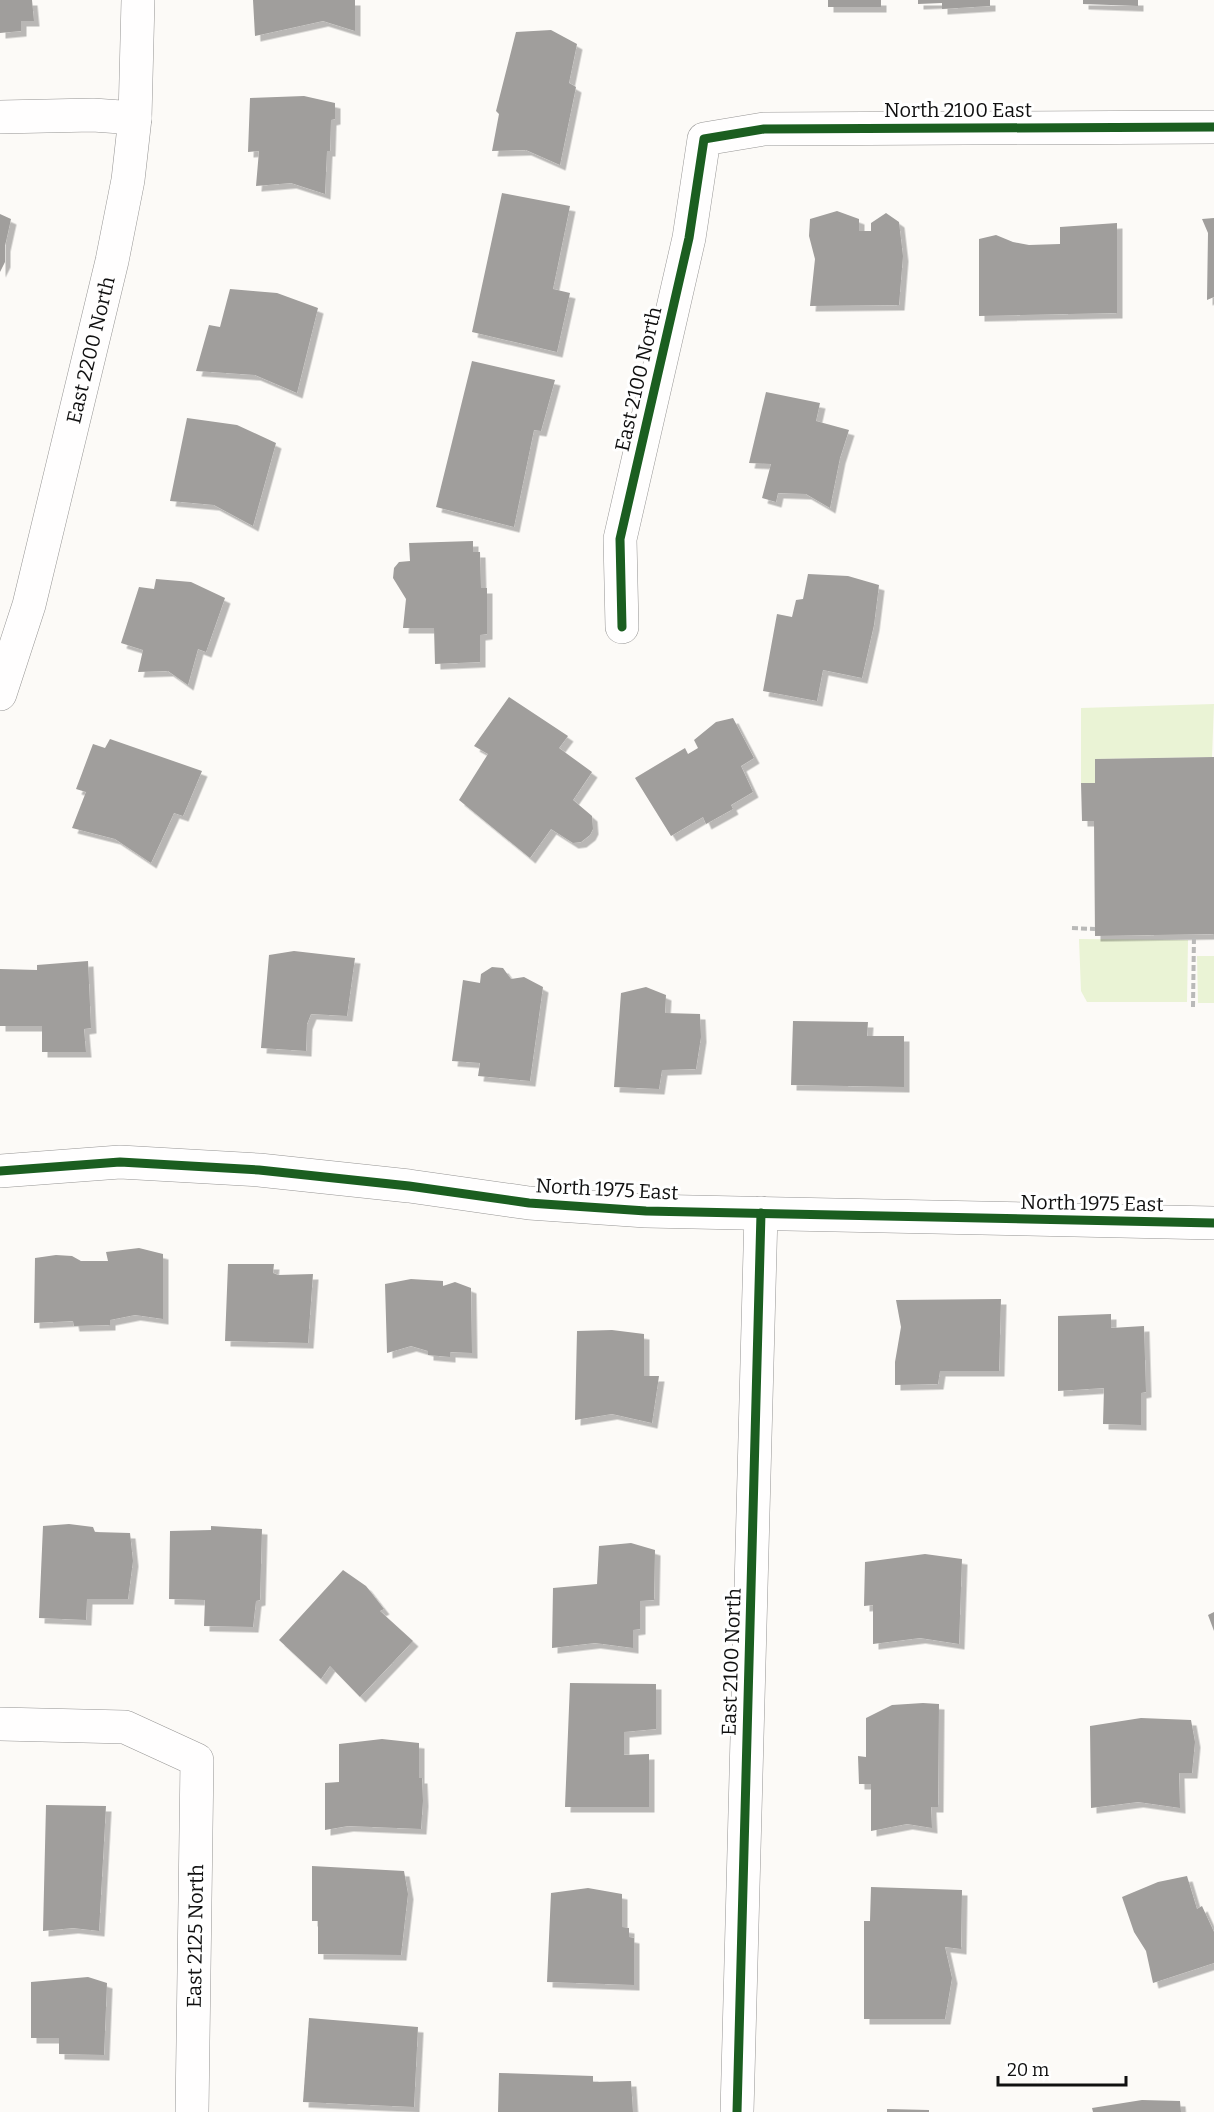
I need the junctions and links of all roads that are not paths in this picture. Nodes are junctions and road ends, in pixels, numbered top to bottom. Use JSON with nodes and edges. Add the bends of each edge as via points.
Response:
{"nodes":[{"id":1,"x":138,"y":0,"type":"edge"},
{"id":2,"x":0,"y":117,"type":"edge"},
{"id":3,"x":135,"y":118,"type":"junction"},
{"id":4,"x":1214,"y":127,"type":"edge"},
{"id":5,"x":704,"y":139,"type":"joint"},
{"id":6,"x":622,"y":627,"type":"dead end"},
{"id":7,"x":0,"y":694,"type":"edge"},
{"id":8,"x":0,"y":1171,"type":"edge"},
{"id":9,"x":761,"y":1213,"type":"junction"},
{"id":10,"x":1214,"y":1223,"type":"edge"},
{"id":11,"x":0,"y":1724,"type":"edge"},
{"id":12,"x":192,"y":2112,"type":"edge"},
{"id":13,"x":737,"y":2112,"type":"edge"}],
"edges":[{"from":1,"to":3,"type":"street","name":"East 2200 North"},
{"from":2,"to":3,"type":"street"},
{"from":3,"to":7,"type":"street","name":"East 2200 North","via":[[112,261],[29,605]]},
{"from":4,"to":5,"type":"street","name":"North 2100 East","via":[[764,129]]},
{"from":5,"to":6,"type":"street","name":"East 2100 North","via":[[689,238],[620,539]]},
{"from":8,"to":9,"type":"street","name":"North 1975 East","via":[[120,1162],[260,1170],[529,1203]]},
{"from":9,"to":10,"type":"street","name":"North 1975 East"},
{"from":9,"to":13,"type":"street","name":"East 2100 North"},
{"from":11,"to":12,"type":"street","name":"East 2125 North","via":[[125,1727],[197,1760]]}]}
